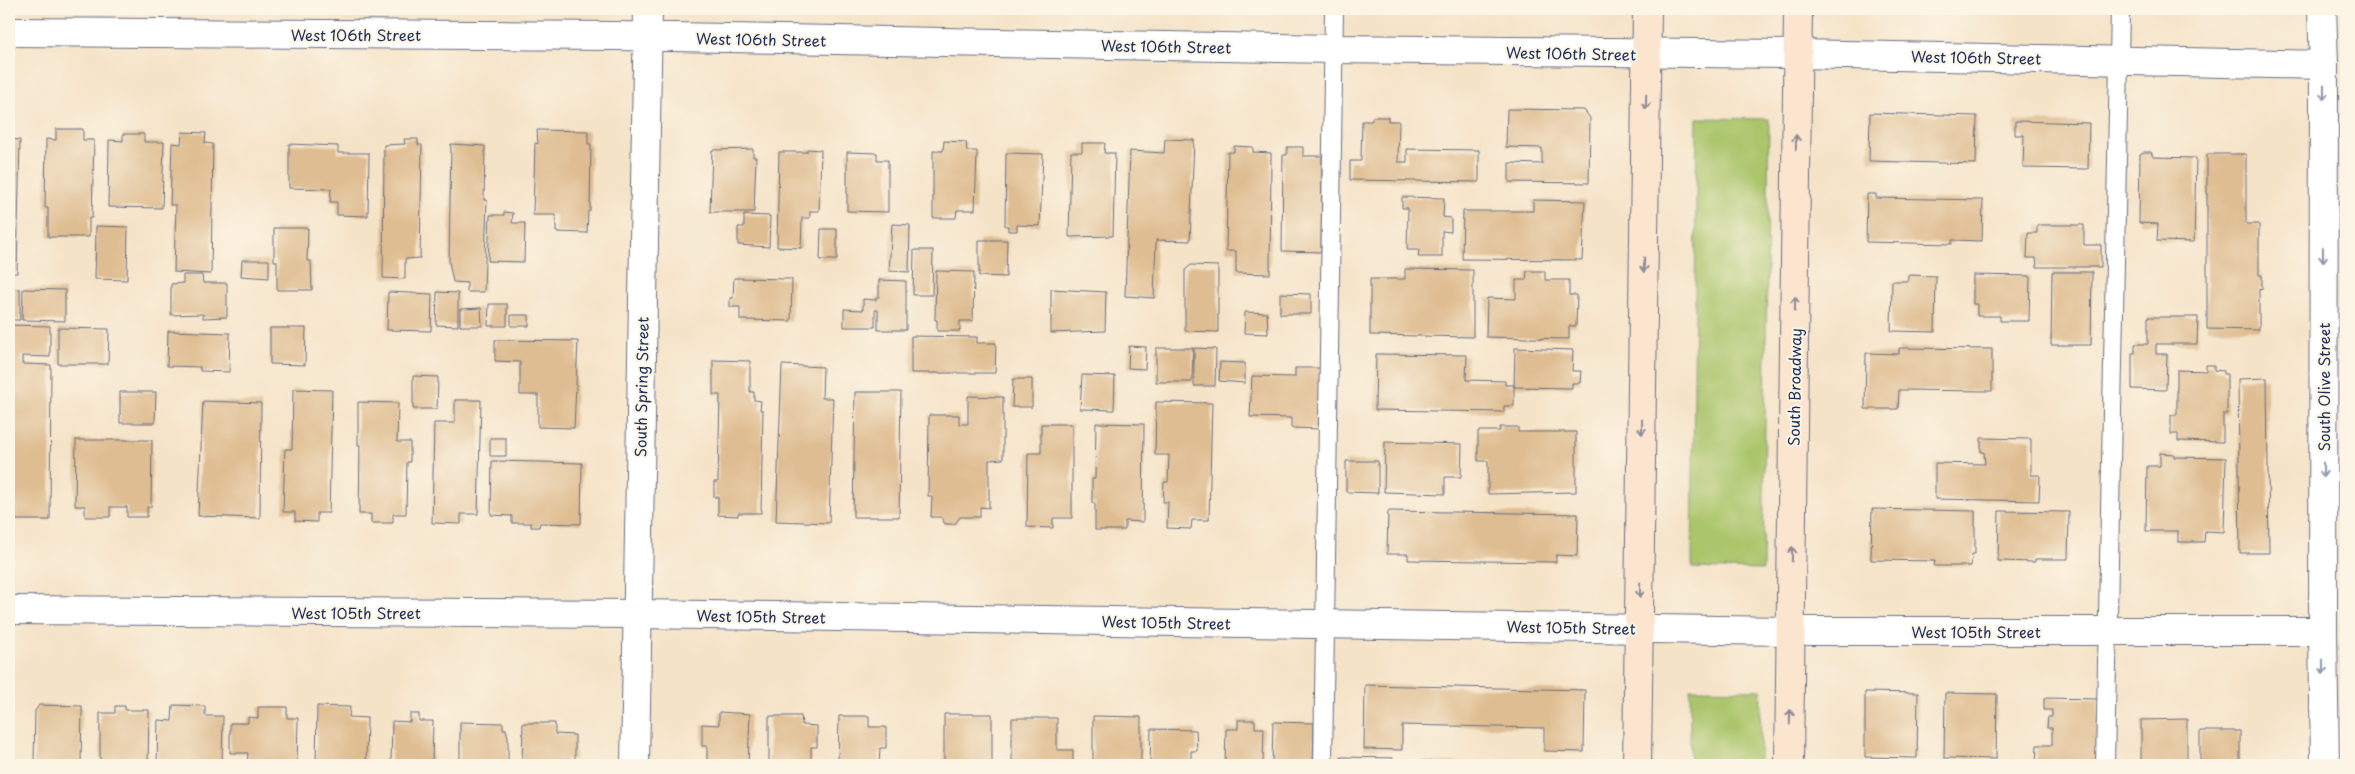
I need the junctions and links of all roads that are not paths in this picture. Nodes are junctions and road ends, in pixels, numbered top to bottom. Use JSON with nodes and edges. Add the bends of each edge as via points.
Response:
{"nodes":[{"id":1,"x":648,"y":9,"type":"edge"},
{"id":2,"x":1334,"y":9,"type":"edge"},
{"id":3,"x":1647,"y":9,"type":"edge"},
{"id":4,"x":1798,"y":9,"type":"edge"},
{"id":5,"x":2120,"y":9,"type":"edge"},
{"id":6,"x":2322,"y":9,"type":"edge"},
{"id":7,"x":9,"y":32,"type":"edge"},
{"id":8,"x":648,"y":37,"type":"junction"},
{"id":9,"x":1333,"y":49,"type":"junction"},
{"id":10,"x":1647,"y":54,"type":"junction"},
{"id":11,"x":1797,"y":54,"type":"junction"},
{"id":12,"x":2119,"y":60,"type":"junction"},
{"id":13,"x":2324,"y":65,"type":"junction"},
{"id":14,"x":9,"y":610,"type":"edge"},
{"id":15,"x":637,"y":614,"type":"junction"},
{"id":16,"x":1326,"y":624,"type":"junction"},
{"id":17,"x":1639,"y":628,"type":"junction"},
{"id":18,"x":1792,"y":631,"type":"junction"},
{"id":19,"x":2106,"y":631,"type":"junction"},
{"id":20,"x":2323,"y":631,"type":"junction"},
{"id":21,"x":635,"y":765,"type":"edge"},
{"id":22,"x":1323,"y":765,"type":"edge"},
{"id":23,"x":1637,"y":765,"type":"edge"},
{"id":24,"x":1656,"y":765,"type":"edge"},
{"id":25,"x":1789,"y":765,"type":"edge"},
{"id":26,"x":2105,"y":765,"type":"edge"},
{"id":27,"x":2325,"y":765,"type":"edge"}],
"edges":[{"from":1,"to":8,"type":"street","name":"South Spring Street"},
{"from":2,"to":9,"type":"lane"},
{"from":3,"to":10,"type":"main road"},
{"from":4,"to":11,"type":"main road","name":"South Broadway"},
{"from":5,"to":12,"type":"lane"},
{"from":6,"to":13,"type":"street","name":"South Olive Street"},
{"from":7,"to":8,"type":"street","name":"West 106th Street"},
{"from":8,"to":9,"type":"street","name":"West 106th Street"},
{"from":8,"to":15,"type":"street","name":"South Spring Street"},
{"from":9,"to":10,"type":"street","name":"West 106th Street"},
{"from":9,"to":16,"type":"lane"},
{"from":10,"to":11,"type":"street","name":"West 106th Street"},
{"from":10,"to":17,"type":"main road","one_way":true},
{"from":11,"to":12,"type":"street","name":"West 106th Street"},
{"from":18,"to":11,"type":"main road","name":"South Broadway","one_way":true},
{"from":12,"to":13,"type":"street","name":"West 106th Street"},
{"from":12,"to":19,"type":"lane"},
{"from":13,"to":20,"type":"street","name":"South Olive Street","one_way":true},
{"from":14,"to":15,"type":"street","name":"West 105th Street"},
{"from":15,"to":16,"type":"street","name":"West 105th Street"},
{"from":15,"to":21,"type":"street","name":"South Spring Street"},
{"from":16,"to":17,"type":"street","name":"West 105th Street"},
{"from":16,"to":22,"type":"lane"},
{"from":17,"to":18,"type":"street","name":"West 105th Street"},
{"from":17,"to":23,"type":"main road"},
{"from":17,"to":24,"type":"main road"},
{"from":18,"to":19,"type":"street","name":"West 105th Street"},
{"from":25,"to":18,"type":"main road","name":"South Broadway","one_way":true},
{"from":19,"to":20,"type":"street","name":"West 105th Street"},
{"from":19,"to":26,"type":"lane"},
{"from":20,"to":27,"type":"street","name":"South Olive Street","one_way":true}]}
